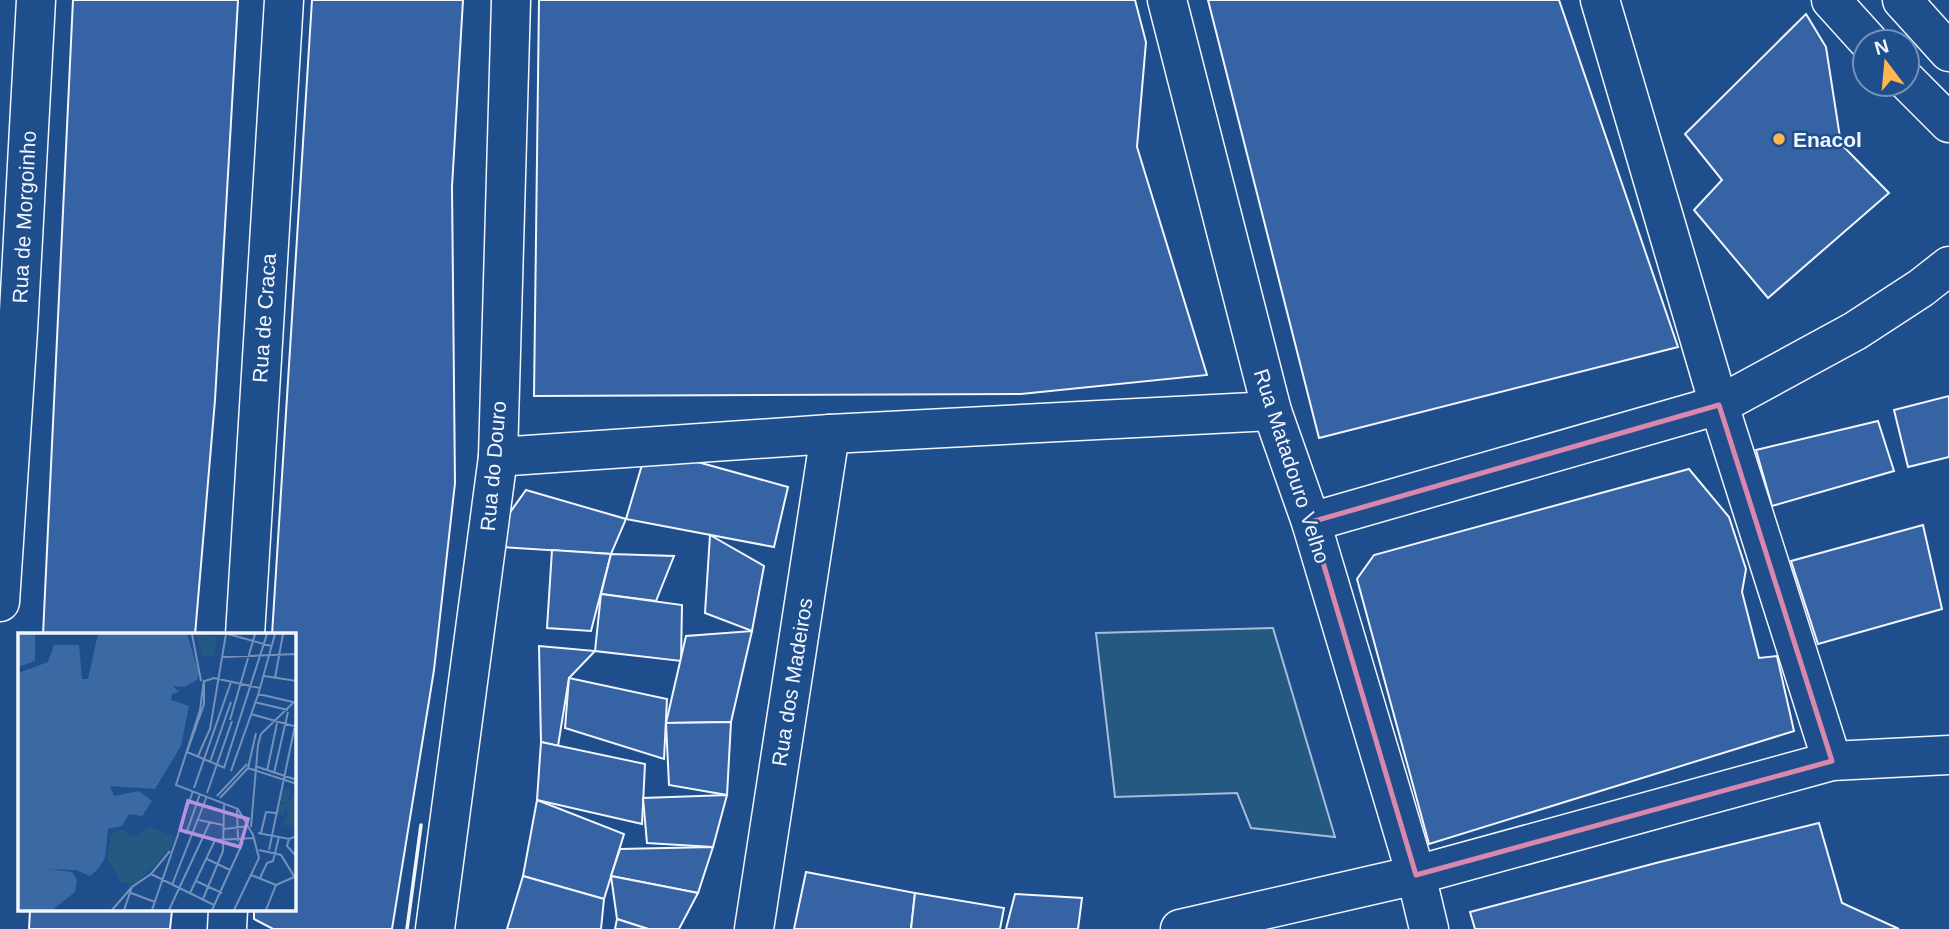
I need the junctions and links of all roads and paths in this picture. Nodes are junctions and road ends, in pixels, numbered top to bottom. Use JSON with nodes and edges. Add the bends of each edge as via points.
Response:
{"nodes":[{"id":1,"x":36,"y":0,"type":"edge"},
{"id":2,"x":284,"y":0,"type":"edge"},
{"id":3,"x":511,"y":0,"type":"edge"},
{"id":4,"x":1167,"y":0,"type":"edge"},
{"id":5,"x":1600,"y":0,"type":"edge"},
{"id":6,"x":1831,"y":0,"type":"edge"},
{"id":7,"x":1902,"y":0,"type":"edge"},
{"id":8,"x":1856,"y":28,"type":"edge"},
{"id":9,"x":1949,"y":52,"type":"edge"},
{"id":10,"x":1921,"y":96,"type":"edge"},
{"id":11,"x":1949,"y":123,"type":"edge"},
{"id":12,"x":1949,"y":266,"type":"edge"},
{"id":13,"x":1719,"y":405,"type":"junction"},
{"id":14,"x":1272,"y":411,"type":"junction"},
{"id":15,"x":830,"y":434,"type":"junction"},
{"id":16,"x":498,"y":457,"type":"junction"},
{"id":17,"x":1311,"y":522,"type":"junction"},
{"id":18,"x":0,"y":602,"type":"edge"},
{"id":19,"x":245,"y":633,"type":"edge"},
{"id":20,"x":1949,"y":754,"type":"edge"},
{"id":21,"x":1832,"y":761,"type":"junction"},
{"id":22,"x":1416,"y":875,"type":"junction"},
{"id":23,"x":435,"y":929,"type":"edge"},
{"id":24,"x":754,"y":929,"type":"edge"},
{"id":25,"x":1180,"y":929,"type":"edge"},
{"id":26,"x":1429,"y":929,"type":"edge"}],
"edges":[{"from":1,"to":18,"type":"street","name":"Rua de Morgoinho"},
{"from":2,"to":19,"type":"street","name":"Rua de Craca"},
{"from":3,"to":16,"type":"street","name":"Rua do Douro"},
{"from":4,"to":14,"type":"street","name":"Rua Matadouro Velho"},
{"from":5,"to":13,"type":"street"},
{"from":6,"to":8,"type":"street"},
{"from":7,"to":9,"type":"street"},
{"from":10,"to":11,"type":"street"},
{"from":12,"to":13,"type":"street","via":[[1855,331]]},
{"from":13,"to":17,"type":"street"},
{"from":13,"to":21,"type":"street"},
{"from":14,"to":15,"type":"street"},
{"from":14,"to":17,"type":"street","name":"Rua Matadouro Velho"},
{"from":15,"to":16,"type":"street"},
{"from":15,"to":24,"type":"street","name":"Rua dos Madeiros"},
{"from":16,"to":23,"type":"street","name":"Rua do Douro"},
{"from":17,"to":22,"type":"street","name":"Rua Matadouro Velho"},
{"from":20,"to":21,"type":"street"},
{"from":21,"to":22,"type":"street"},
{"from":22,"to":25,"type":"street"},
{"from":22,"to":26,"type":"street","name":"Rua Matadouro Velho"}]}
